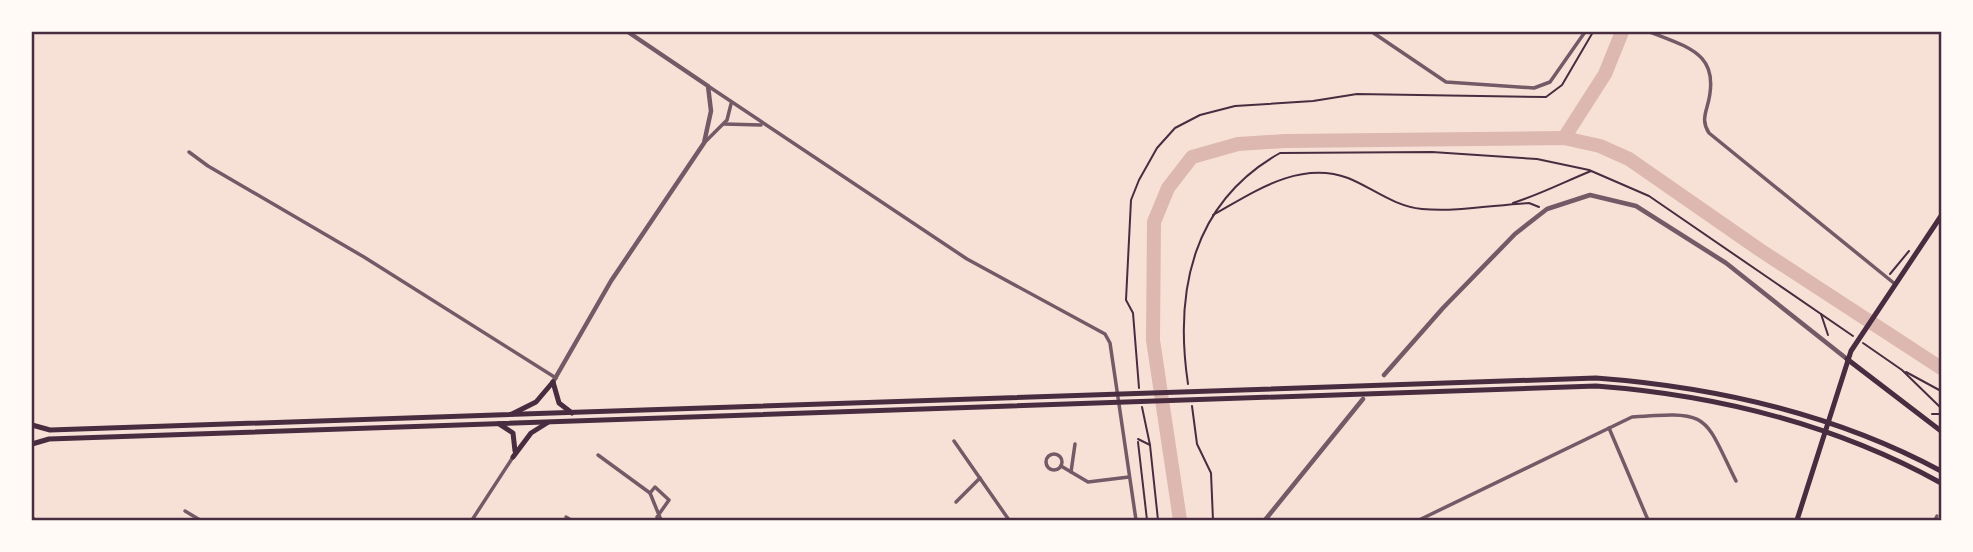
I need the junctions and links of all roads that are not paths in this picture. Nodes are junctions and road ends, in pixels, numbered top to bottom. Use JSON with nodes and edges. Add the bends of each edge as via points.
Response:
{"nodes":[{"id":1,"x":628,"y":32,"type":"edge"},
{"id":2,"x":1372,"y":32,"type":"edge"},
{"id":3,"x":1585,"y":32,"type":"edge"},
{"id":4,"x":1652,"y":32,"type":"edge"},
{"id":5,"x":708,"y":86,"type":"junction"},
{"id":6,"x":731,"y":104,"type":"junction"},
{"id":7,"x":722,"y":124,"type":"junction"},
{"id":8,"x":763,"y":125,"type":"junction"},
{"id":9,"x":705,"y":143,"type":"junction"},
{"id":10,"x":189,"y":152,"type":"dead end"},
{"id":11,"x":1941,"y":216,"type":"edge"},
{"id":12,"x":1895,"y":284,"type":"junction"},
{"id":13,"x":1847,"y":359,"type":"junction"},
{"id":14,"x":1384,"y":375,"type":"dead end"},
{"id":15,"x":554,"y":380,"type":"junction"},
{"id":16,"x":1363,"y":399,"type":"dead end"},
{"id":17,"x":572,"y":413,"type":"junction"},
{"id":18,"x":510,"y":415,"type":"junction"},
{"id":19,"x":553,"y":421,"type":"junction"},
{"id":20,"x":496,"y":423,"type":"junction"},
{"id":21,"x":32,"y":425,"type":"edge"},
{"id":22,"x":1608,"y":428,"type":"junction"},
{"id":23,"x":1941,"y":431,"type":"edge"},
{"id":24,"x":954,"y":441,"type":"dead end"},
{"id":25,"x":32,"y":444,"type":"edge"},
{"id":26,"x":1075,"y":444,"type":"dead end"},
{"id":27,"x":598,"y":455,"type":"dead end"},
{"id":28,"x":513,"y":457,"type":"junction"},
{"id":29,"x":1062,"y":466,"type":"junction"},
{"id":30,"x":1941,"y":471,"type":"edge"},
{"id":31,"x":1071,"y":472,"type":"junction"},
{"id":32,"x":1129,"y":477,"type":"junction"},
{"id":33,"x":980,"y":478,"type":"junction"},
{"id":34,"x":1736,"y":481,"type":"dead end"},
{"id":35,"x":1941,"y":483,"type":"edge"},
{"id":36,"x":650,"y":493,"type":"junction"},
{"id":37,"x":956,"y":502,"type":"dead end"},
{"id":38,"x":185,"y":511,"type":"dead end"},
{"id":39,"x":566,"y":517,"type":"dead end"},
{"id":40,"x":659,"y":519,"type":"edge"},
{"id":41,"x":200,"y":520,"type":"edge"},
{"id":42,"x":472,"y":520,"type":"edge"},
{"id":43,"x":571,"y":520,"type":"edge"},
{"id":44,"x":1009,"y":520,"type":"edge"},
{"id":45,"x":1136,"y":520,"type":"edge"},
{"id":46,"x":1265,"y":520,"type":"edge"},
{"id":47,"x":1419,"y":520,"type":"edge"},
{"id":48,"x":1648,"y":520,"type":"edge"},
{"id":49,"x":1797,"y":520,"type":"edge"}],
"edges":[{"from":1,"to":5,"type":"street"},
{"from":2,"to":3,"type":"street","via":[[1446,82],[1534,88],[1550,82]]},
{"from":4,"to":12,"type":"street","via":[[1696,52],[1710,69],[1704,123],[1709,133]]},
{"from":5,"to":6,"type":"street"},
{"from":5,"to":9,"type":"street","via":[[711,111]]},
{"from":6,"to":7,"type":"street","via":[[730,116]]},
{"from":6,"to":8,"type":"street"},
{"from":7,"to":8,"type":"street"},
{"from":7,"to":9,"type":"street"},
{"from":8,"to":32,"type":"street","via":[[967,258],[1105,334]]},
{"from":9,"to":15,"type":"street","via":[[611,281]]},
{"from":10,"to":15,"type":"street","via":[[364,257]]},
{"from":11,"to":12,"type":"main road"},
{"from":12,"to":13,"type":"main road"},
{"from":13,"to":14,"type":"street","via":[[1729,265],[1636,206],[1590,195],[1547,209],[1503,246]]},
{"from":13,"to":23,"type":"main road"},
{"from":13,"to":49,"type":"main road"},
{"from":15,"to":17,"type":"main road","via":[[559,402]]},
{"from":15,"to":18,"type":"main road","via":[[536,402]]},
{"from":16,"to":46,"type":"street"},
{"from":17,"to":18,"type":"main road"},
{"from":17,"to":30,"type":"main road","via":[[1528,378],[1609,379],[1707,390],[1830,422]]},
{"from":18,"to":21,"type":"main road","via":[[50,430]]},
{"from":19,"to":20,"type":"main road"},
{"from":19,"to":28,"type":"main road","via":[[534,429]]},
{"from":19,"to":35,"type":"main road","via":[[1528,386],[1646,390],[1753,410],[1871,448]]},
{"from":20,"to":25,"type":"main road","via":[[49,439]]},
{"from":20,"to":28,"type":"main road","via":[[513,433]]},
{"from":22,"to":34,"type":"street","via":[[1632,417],[1699,417],[1708,424]]},
{"from":22,"to":47,"type":"street"},
{"from":22,"to":48,"type":"street"},
{"from":24,"to":33,"type":"street"},
{"from":26,"to":31,"type":"street"},
{"from":27,"to":36,"type":"street"},
{"from":28,"to":42,"type":"street"},
{"from":29,"to":29,"type":"street","via":[[1057,455],[1046,459],[1052,471]]},
{"from":29,"to":31,"type":"street"},
{"from":31,"to":32,"type":"street","via":[[1088,482]]},
{"from":32,"to":45,"type":"street"},
{"from":33,"to":37,"type":"street"},
{"from":33,"to":44,"type":"street"},
{"from":36,"to":40,"type":"street"},
{"from":36,"to":40,"type":"street","via":[[655,487],[669,500]]},
{"from":38,"to":41,"type":"street"},
{"from":39,"to":43,"type":"street"}]}
